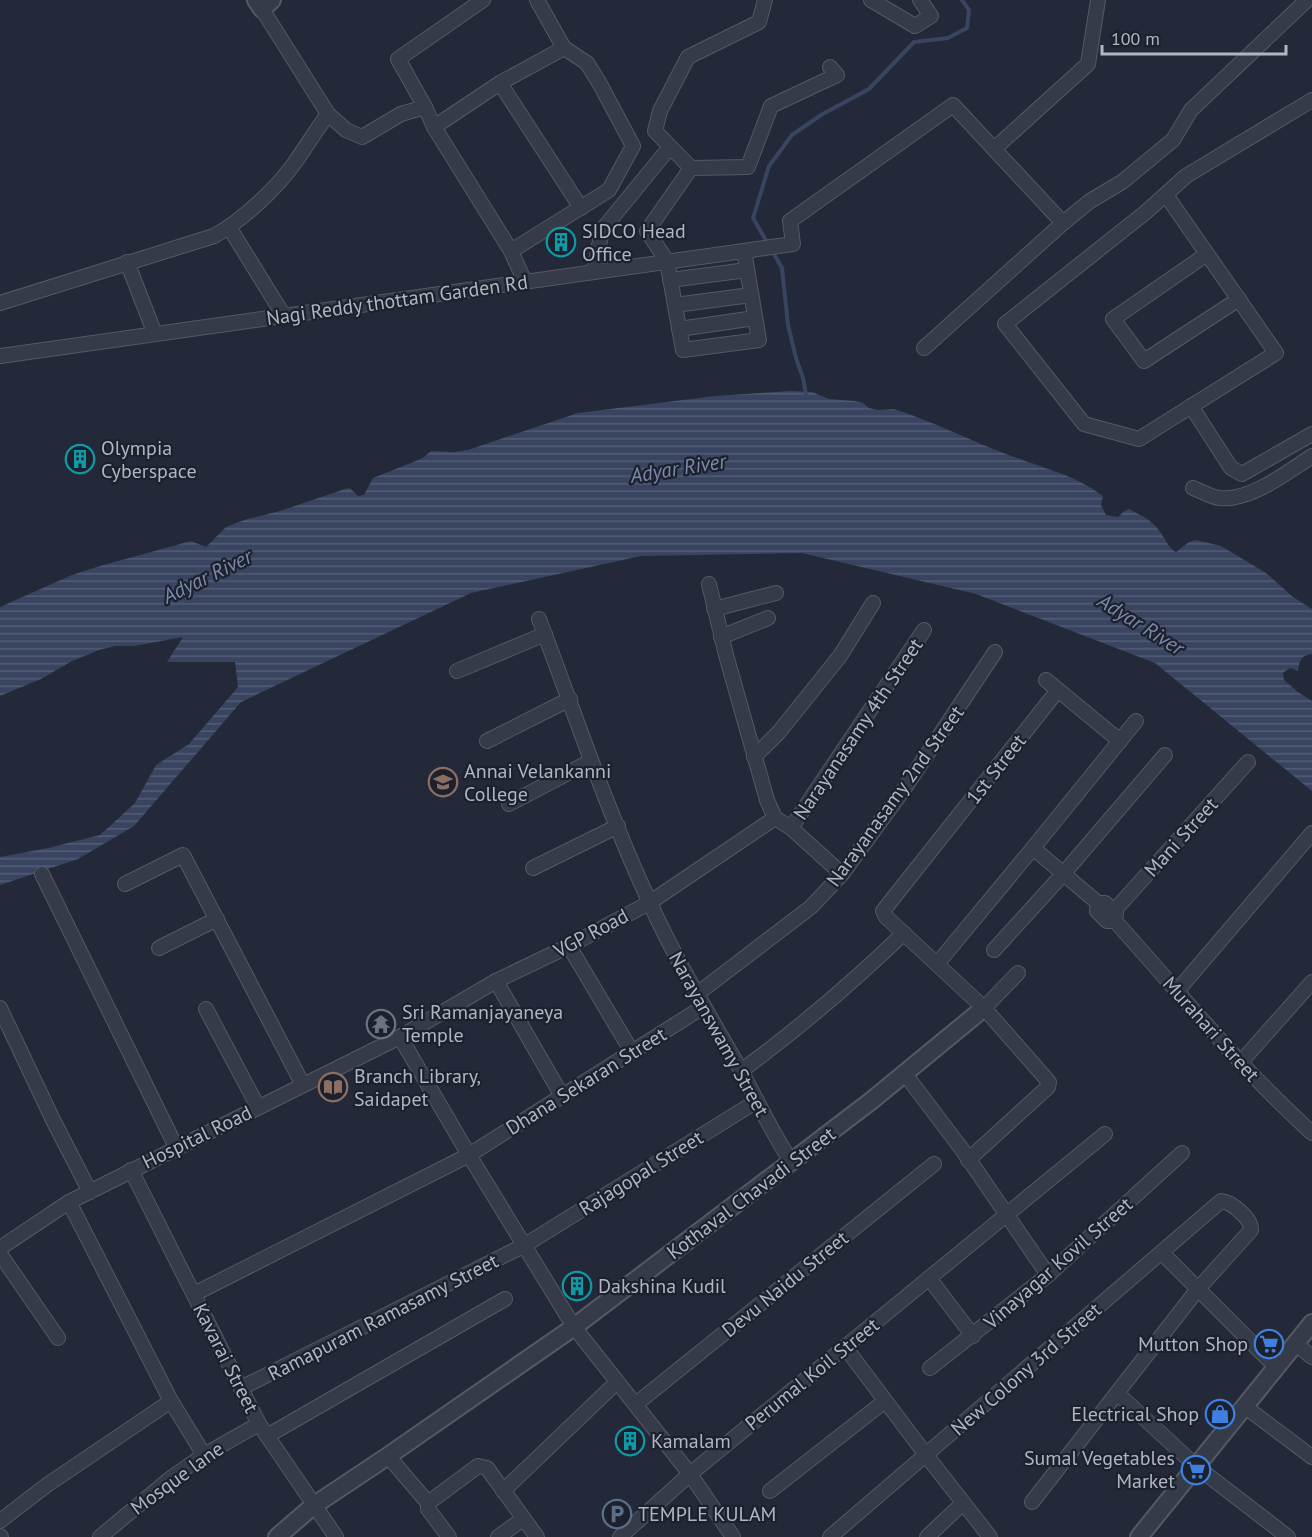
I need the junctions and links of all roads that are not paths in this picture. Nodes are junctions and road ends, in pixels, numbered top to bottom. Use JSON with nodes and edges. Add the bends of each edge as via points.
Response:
{"nodes":[{"id":1,"x":483,"y":0,"type":"edge"},
{"id":2,"x":537,"y":0,"type":"edge"},
{"id":3,"x":765,"y":0,"type":"edge"},
{"id":4,"x":871,"y":0,"type":"edge"},
{"id":5,"x":920,"y":0,"type":"edge"},
{"id":6,"x":1098,"y":0,"type":"edge"},
{"id":7,"x":1307,"y":0,"type":"edge"},
{"id":8,"x":263,"y":3,"type":"edge"},
{"id":9,"x":564,"y":48,"type":"junction"},
{"id":10,"x":830,"y":67,"type":"dead end"},
{"id":11,"x":501,"y":83,"type":"junction"},
{"id":12,"x":1312,"y":100,"type":"edge"},
{"id":13,"x":425,"y":107,"type":"junction"},
{"id":14,"x":328,"y":114,"type":"junction"},
{"id":15,"x":434,"y":127,"type":"junction"},
{"id":16,"x":670,"y":147,"type":"junction"},
{"id":17,"x":994,"y":149,"type":"junction"},
{"id":18,"x":691,"y":168,"type":"junction"},
{"id":19,"x":1166,"y":195,"type":"junction"},
{"id":20,"x":581,"y":208,"type":"junction"},
{"id":21,"x":1063,"y":224,"type":"junction"},
{"id":22,"x":229,"y":227,"type":"junction"},
{"id":23,"x":511,"y":251,"type":"junction"},
{"id":24,"x":744,"y":251,"type":"junction"},
{"id":25,"x":1207,"y":254,"type":"junction"},
{"id":26,"x":667,"y":261,"type":"junction"},
{"id":27,"x":127,"y":262,"type":"junction"},
{"id":28,"x":747,"y":270,"type":"junction"},
{"id":29,"x":594,"y":272,"type":"junction"},
{"id":30,"x":670,"y":280,"type":"junction"},
{"id":31,"x":525,"y":282,"type":"junction"},
{"id":32,"x":751,"y":295,"type":"junction"},
{"id":33,"x":1239,"y":300,"type":"junction"},
{"id":34,"x":0,"y":303,"type":"edge"},
{"id":35,"x":675,"y":305,"type":"junction"},
{"id":36,"x":284,"y":316,"type":"junction"},
{"id":37,"x":755,"y":318,"type":"junction"},
{"id":38,"x":679,"y":329,"type":"junction"},
{"id":39,"x":155,"y":334,"type":"junction"},
{"id":40,"x":924,"y":348,"type":"dead end"},
{"id":41,"x":0,"y":356,"type":"edge"},
{"id":42,"x":1191,"y":406,"type":"junction"},
{"id":43,"x":1312,"y":434,"type":"edge"},
{"id":44,"x":1312,"y":456,"type":"edge"},
{"id":45,"x":1193,"y":488,"type":"dead end"},
{"id":46,"x":709,"y":584,"type":"dead end"},
{"id":47,"x":776,"y":593,"type":"dead end"},
{"id":48,"x":873,"y":603,"type":"dead end"},
{"id":49,"x":714,"y":609,"type":"junction"},
{"id":50,"x":768,"y":618,"type":"dead end"},
{"id":51,"x":539,"y":619,"type":"dead end"},
{"id":52,"x":924,"y":630,"type":"dead end"},
{"id":53,"x":545,"y":634,"type":"junction"},
{"id":54,"x":721,"y":637,"type":"junction"},
{"id":55,"x":994,"y":652,"type":"dead end"},
{"id":56,"x":458,"y":671,"type":"dead end"},
{"id":57,"x":1046,"y":680,"type":"dead end"},
{"id":58,"x":1058,"y":690,"type":"junction"},
{"id":59,"x":570,"y":699,"type":"junction"},
{"id":60,"x":1136,"y":720,"type":"dead end"},
{"id":61,"x":487,"y":741,"type":"dead end"},
{"id":62,"x":1120,"y":741,"type":"junction"},
{"id":63,"x":1165,"y":754,"type":"dead end"},
{"id":64,"x":754,"y":757,"type":"junction"},
{"id":65,"x":591,"y":760,"type":"junction"},
{"id":66,"x":1248,"y":762,"type":"dead end"},
{"id":67,"x":509,"y":804,"type":"dead end"},
{"id":68,"x":775,"y":818,"type":"junction"},
{"id":69,"x":618,"y":826,"type":"junction"},
{"id":70,"x":791,"y":828,"type":"junction"},
{"id":71,"x":1312,"y":833,"type":"edge"},
{"id":72,"x":1033,"y":848,"type":"junction"},
{"id":73,"x":533,"y":868,"type":"dead end"},
{"id":74,"x":1064,"y":873,"type":"junction"},
{"id":75,"x":42,"y":874,"type":"dead end"},
{"id":76,"x":842,"y":874,"type":"junction"},
{"id":77,"x":125,"y":884,"type":"dead end"},
{"id":78,"x":649,"y":903,"type":"junction"},
{"id":79,"x":1114,"y":916,"type":"junction"},
{"id":80,"x":216,"y":919,"type":"junction"},
{"id":81,"x":904,"y":933,"type":"junction"},
{"id":82,"x":569,"y":946,"type":"junction"},
{"id":83,"x":159,"y":948,"type":"dead end"},
{"id":84,"x":994,"y":950,"type":"dead end"},
{"id":85,"x":937,"y":964,"type":"junction"},
{"id":86,"x":1018,"y":973,"type":"dead end"},
{"id":87,"x":496,"y":981,"type":"junction"},
{"id":88,"x":1312,"y":982,"type":"edge"},
{"id":89,"x":1178,"y":990,"type":"junction"},
{"id":90,"x":697,"y":994,"type":"junction"},
{"id":91,"x":703,"y":1007,"type":"junction"},
{"id":92,"x":0,"y":1008,"type":"edge"},
{"id":93,"x":984,"y":1008,"type":"junction"},
{"id":94,"x":206,"y":1009,"type":"dead end"},
{"id":95,"x":400,"y":1037,"type":"junction"},
{"id":96,"x":632,"y":1052,"type":"junction"},
{"id":97,"x":1240,"y":1063,"type":"junction"},
{"id":98,"x":741,"y":1071,"type":"junction"},
{"id":99,"x":905,"y":1074,"type":"junction"},
{"id":100,"x":303,"y":1085,"type":"junction"},
{"id":101,"x":562,"y":1096,"type":"junction"},
{"id":102,"x":757,"y":1101,"type":"junction"},
{"id":103,"x":258,"y":1107,"type":"junction"},
{"id":104,"x":1312,"y":1132,"type":"edge"},
{"id":105,"x":1105,"y":1134,"type":"dead end"},
{"id":106,"x":176,"y":1147,"type":"junction"},
{"id":107,"x":1182,"y":1153,"type":"dead end"},
{"id":108,"x":469,"y":1155,"type":"junction"},
{"id":109,"x":968,"y":1160,"type":"junction"},
{"id":110,"x":792,"y":1163,"type":"junction"},
{"id":111,"x":934,"y":1164,"type":"dead end"},
{"id":112,"x":131,"y":1170,"type":"junction"},
{"id":113,"x":90,"y":1192,"type":"junction"},
{"id":114,"x":69,"y":1202,"type":"junction"},
{"id":115,"x":1006,"y":1214,"type":"junction"},
{"id":116,"x":525,"y":1245,"type":"junction"},
{"id":117,"x":0,"y":1248,"type":"edge"},
{"id":118,"x":1162,"y":1253,"type":"junction"},
{"id":119,"x":0,"y":1254,"type":"edge"},
{"id":120,"x":1048,"y":1275,"type":"junction"},
{"id":121,"x":929,"y":1278,"type":"junction"},
{"id":122,"x":1198,"y":1289,"type":"junction"},
{"id":123,"x":194,"y":1294,"type":"junction"},
{"id":124,"x":505,"y":1299,"type":"dead end"},
{"id":125,"x":1312,"y":1323,"type":"edge"},
{"id":126,"x":574,"y":1327,"type":"junction"},
{"id":127,"x":973,"y":1336,"type":"junction"},
{"id":128,"x":58,"y":1338,"type":"dead end"},
{"id":129,"x":1296,"y":1344,"type":"junction"},
{"id":130,"x":845,"y":1347,"type":"junction"},
{"id":131,"x":1312,"y":1357,"type":"edge"},
{"id":132,"x":1276,"y":1367,"type":"junction"},
{"id":133,"x":930,"y":1368,"type":"dead end"},
{"id":134,"x":617,"y":1382,"type":"junction"},
{"id":135,"x":241,"y":1388,"type":"junction"},
{"id":136,"x":1117,"y":1393,"type":"junction"},
{"id":137,"x":171,"y":1401,"type":"junction"},
{"id":138,"x":885,"y":1401,"type":"junction"},
{"id":139,"x":636,"y":1404,"type":"junction"},
{"id":140,"x":1244,"y":1406,"type":"junction"},
{"id":141,"x":259,"y":1424,"type":"junction"},
{"id":142,"x":267,"y":1436,"type":"junction"},
{"id":143,"x":204,"y":1455,"type":"junction"},
{"id":144,"x":926,"y":1455,"type":"junction"},
{"id":145,"x":388,"y":1456,"type":"junction"},
{"id":146,"x":1312,"y":1458,"type":"edge"},
{"id":147,"x":1197,"y":1467,"type":"junction"},
{"id":148,"x":690,"y":1474,"type":"junction"},
{"id":149,"x":503,"y":1491,"type":"junction"},
{"id":150,"x":770,"y":1491,"type":"dead end"},
{"id":151,"x":1032,"y":1502,"type":"dead end"},
{"id":152,"x":428,"y":1503,"type":"junction"},
{"id":153,"x":963,"y":1503,"type":"junction"},
{"id":154,"x":313,"y":1506,"type":"junction"},
{"id":155,"x":523,"y":1519,"type":"junction"},
{"id":156,"x":0,"y":1521,"type":"edge"},
{"id":157,"x":100,"y":1537,"type":"edge"},
{"id":158,"x":277,"y":1537,"type":"edge"},
{"id":159,"x":336,"y":1537,"type":"edge"},
{"id":160,"x":449,"y":1537,"type":"edge"},
{"id":161,"x":498,"y":1537,"type":"edge"},
{"id":162,"x":537,"y":1537,"type":"edge"},
{"id":163,"x":620,"y":1537,"type":"edge"},
{"id":164,"x":733,"y":1537,"type":"edge"},
{"id":165,"x":830,"y":1537,"type":"edge"},
{"id":166,"x":927,"y":1537,"type":"edge"},
{"id":167,"x":990,"y":1537,"type":"edge"},
{"id":168,"x":1139,"y":1537,"type":"edge"},
{"id":169,"x":1288,"y":1537,"type":"edge"}],
"edges":[{"from":1,"to":13,"type":"street","via":[[398,59]]},
{"from":2,"to":9,"type":"street"},
{"from":3,"to":16,"type":"street","via":[[759,22],[688,57],[660,111],[655,131]]},
{"from":4,"to":5,"type":"street","via":[[915,26],[930,15]]},
{"from":6,"to":17,"type":"street","via":[[1088,64]]},
{"from":7,"to":21,"type":"street","via":[[1191,110],[1173,140]]},
{"from":8,"to":14,"type":"street"},
{"from":9,"to":11,"type":"street"},
{"from":9,"to":20,"type":"street","via":[[586,63],[633,146],[609,190]]},
{"from":10,"to":18,"type":"street","via":[[837,75],[771,106],[748,167]]},
{"from":11,"to":15,"type":"street"},
{"from":11,"to":20,"type":"street"},
{"from":12,"to":19,"type":"street","via":[[1186,176]]},
{"from":13,"to":14,"type":"street","via":[[401,114],[362,137],[346,130]]},
{"from":13,"to":15,"type":"street"},
{"from":14,"to":22,"type":"street","via":[[280,181]]},
{"from":15,"to":23,"type":"street"},
{"from":16,"to":18,"type":"street"},
{"from":16,"to":29,"type":"street","via":[[602,230]]},
{"from":17,"to":21,"type":"street"},
{"from":17,"to":24,"type":"street","name":"Nagi Reddy thottam Garden Rd","via":[[953,105],[790,221],[793,244]]},
{"from":18,"to":26,"type":"street","via":[[647,231]]},
{"from":19,"to":25,"type":"street"},
{"from":19,"to":42,"type":"street","via":[[1005,324],[1084,424],[1139,439]]},
{"from":20,"to":23,"type":"street"},
{"from":21,"to":40,"type":"street"},
{"from":22,"to":27,"type":"street","via":[[214,236]]},
{"from":22,"to":36,"type":"street"},
{"from":23,"to":31,"type":"street"},
{"from":24,"to":26,"type":"street","name":"Nagi Reddy thottam Garden Rd"},
{"from":24,"to":28,"type":"street"},
{"from":25,"to":33,"type":"street"},
{"from":25,"to":33,"type":"street","via":[[1113,320],[1144,361]]},
{"from":26,"to":29,"type":"street","name":"Nagi Reddy thottam Garden Rd"},
{"from":26,"to":30,"type":"street"},
{"from":27,"to":34,"type":"street"},
{"from":27,"to":39,"type":"street"},
{"from":28,"to":30,"type":"street"},
{"from":28,"to":32,"type":"street"},
{"from":29,"to":31,"type":"street","name":"Nagi Reddy thottam Garden Rd"},
{"from":30,"to":35,"type":"street"},
{"from":31,"to":36,"type":"street","name":"Nagi Reddy thottam Garden Rd"},
{"from":32,"to":35,"type":"street"},
{"from":32,"to":37,"type":"street"},
{"from":33,"to":42,"type":"street","via":[[1276,353]]},
{"from":35,"to":38,"type":"street"},
{"from":36,"to":39,"type":"street","name":"Nagi Reddy thottam Garden Rd"},
{"from":37,"to":38,"type":"street"},
{"from":37,"to":38,"type":"street","via":[[759,340],[683,350]]},
{"from":39,"to":41,"type":"street","name":"Nagi Reddy thottam Garden Rd"},
{"from":42,"to":43,"type":"street","via":[[1231,468],[1242,474]]},
{"from":44,"to":45,"type":"street","via":[[1238,497],[1219,498]]},
{"from":46,"to":49,"type":"street"},
{"from":47,"to":49,"type":"street"},
{"from":48,"to":64,"type":"street","via":[[840,656]]},
{"from":49,"to":54,"type":"street"},
{"from":50,"to":54,"type":"street"},
{"from":51,"to":53,"type":"street","name":"Narayanswamy Street"},
{"from":52,"to":70,"type":"street","name":"Narayanasamy 4th Street"},
{"from":53,"to":56,"type":"street"},
{"from":53,"to":59,"type":"street","name":"Narayanswamy Street"},
{"from":54,"to":64,"type":"street"},
{"from":55,"to":76,"type":"street","name":"Narayanasamy 2nd Street","via":[[904,789]]},
{"from":57,"to":58,"type":"street"},
{"from":58,"to":62,"type":"street"},
{"from":58,"to":81,"type":"street","name":"1st Street","via":[[883,910]]},
{"from":59,"to":61,"type":"street"},
{"from":59,"to":65,"type":"street","name":"Narayanswamy Street"},
{"from":60,"to":62,"type":"street"},
{"from":62,"to":72,"type":"street"},
{"from":63,"to":74,"type":"street"},
{"from":64,"to":68,"type":"street"},
{"from":65,"to":67,"type":"street"},
{"from":65,"to":69,"type":"street","name":"Narayanswamy Street"},
{"from":66,"to":79,"type":"street","name":"Mani Street"},
{"from":68,"to":70,"type":"street"},
{"from":68,"to":78,"type":"street","name":"VGP Road"},
{"from":69,"to":73,"type":"street"},
{"from":69,"to":78,"type":"street","name":"Narayanswamy Street"},
{"from":70,"to":76,"type":"street"},
{"from":71,"to":89,"type":"street"},
{"from":72,"to":74,"type":"street"},
{"from":72,"to":85,"type":"street"},
{"from":74,"to":79,"type":"street","name":"Murahari Street","via":[[1098,903],[1097,910],[1107,921]]},
{"from":74,"to":84,"type":"street"},
{"from":75,"to":106,"type":"street"},
{"from":76,"to":90,"type":"street","name":"Narayanasamy 2nd Street","via":[[812,907]]},
{"from":77,"to":80,"type":"street","via":[[183,855]]},
{"from":78,"to":82,"type":"street","name":"VGP Road"},
{"from":78,"to":90,"type":"street","name":"Narayanswamy Street"},
{"from":79,"to":89,"type":"street","name":"Murahari Street"},
{"from":80,"to":83,"type":"street"},
{"from":80,"to":100,"type":"street"},
{"from":81,"to":85,"type":"street"},
{"from":81,"to":98,"type":"street","via":[[859,976]]},
{"from":82,"to":87,"type":"street","name":"VGP Road"},
{"from":82,"to":96,"type":"street"},
{"from":85,"to":93,"type":"street"},
{"from":86,"to":93,"type":"street"},
{"from":87,"to":95,"type":"street","name":"VGP Road"},
{"from":87,"to":101,"type":"street"},
{"from":88,"to":97,"type":"street"},
{"from":89,"to":97,"type":"street","name":"Murahari Street"},
{"from":90,"to":91,"type":"street","name":"Narayanswamy Street"},
{"from":91,"to":96,"type":"street","name":"Dhana Sekaran Street"},
{"from":91,"to":98,"type":"street","name":"Narayanswamy Street"},
{"from":92,"to":113,"type":"street"},
{"from":93,"to":99,"type":"street","name":"Kothaval Chavadi Street"},
{"from":93,"to":109,"type":"street","via":[[1049,1084]]},
{"from":94,"to":103,"type":"street"},
{"from":95,"to":100,"type":"street","name":"Hospital Road"},
{"from":95,"to":108,"type":"street"},
{"from":96,"to":101,"type":"street","name":"Dhana Sekaran Street"},
{"from":97,"to":104,"type":"street","name":"Murahari Street"},
{"from":98,"to":102,"type":"street","name":"Narayanswamy Street"},
{"from":99,"to":109,"type":"street"},
{"from":99,"to":110,"type":"street","name":"Kothaval Chavadi Street"},
{"from":100,"to":103,"type":"street","name":"Hospital Road"},
{"from":101,"to":108,"type":"street","name":"Dhana Sekaran Street"},
{"from":102,"to":110,"type":"street","name":"Narayanswamy Street"},
{"from":102,"to":116,"type":"street","name":"Rajagopal Street"},
{"from":103,"to":106,"type":"street","name":"Hospital Road"},
{"from":105,"to":115,"type":"street","name":"Perumal Koil Street"},
{"from":106,"to":112,"type":"street","name":"Hospital Road"},
{"from":107,"to":120,"type":"street","name":"Vinayagar Kovil Street"},
{"from":108,"to":116,"type":"street"},
{"from":108,"to":123,"type":"street","name":"Dhana Sekaran Street"},
{"from":109,"to":115,"type":"street"},
{"from":110,"to":126,"type":"street","name":"Kothaval Chavadi Street"},
{"from":111,"to":139,"type":"street","name":"Devu Naidu Street"},
{"from":112,"to":113,"type":"street","name":"Hospital Road"},
{"from":112,"to":123,"type":"street","name":"Kavarai Street"},
{"from":113,"to":114,"type":"street","name":"Hospital Road"},
{"from":114,"to":117,"type":"street","name":"Hospital Road"},
{"from":114,"to":137,"type":"street"},
{"from":115,"to":120,"type":"street"},
{"from":115,"to":121,"type":"street","name":"Perumal Koil Street"},
{"from":116,"to":126,"type":"street"},
{"from":116,"to":135,"type":"street","name":"Ramapuram Ramasamy Street"},
{"from":118,"to":122,"type":"street"},
{"from":118,"to":122,"type":"street","name":"New Colony 3rd Street","via":[[1221,1201],[1229,1202],[1250,1222],[1251,1230]]},
{"from":118,"to":144,"type":"street","name":"New Colony 3rd Street"},
{"from":119,"to":128,"type":"street"},
{"from":120,"to":127,"type":"street","name":"Vinayagar Kovil Street"},
{"from":121,"to":127,"type":"street"},
{"from":121,"to":130,"type":"street","name":"Perumal Koil Street"},
{"from":122,"to":132,"type":"street"},
{"from":122,"to":136,"type":"street"},
{"from":123,"to":135,"type":"street","name":"Kavarai Street"},
{"from":124,"to":142,"type":"street"},
{"from":125,"to":129,"type":"street"},
{"from":126,"to":134,"type":"street"},
{"from":126,"to":145,"type":"street","name":"Kothaval Chavadi Street"},
{"from":127,"to":133,"type":"street","name":"Vinayagar Kovil Street"},
{"from":129,"to":131,"type":"street"},
{"from":129,"to":132,"type":"street"},
{"from":130,"to":138,"type":"street"},
{"from":130,"to":148,"type":"street","name":"Perumal Koil Street"},
{"from":132,"to":140,"type":"street"},
{"from":134,"to":139,"type":"street"},
{"from":134,"to":149,"type":"street"},
{"from":135,"to":141,"type":"street","name":"Kavarai Street"},
{"from":136,"to":147,"type":"street"},
{"from":136,"to":151,"type":"street"},
{"from":137,"to":143,"type":"street"},
{"from":137,"to":156,"type":"street"},
{"from":138,"to":144,"type":"street"},
{"from":138,"to":150,"type":"street"},
{"from":139,"to":148,"type":"street"},
{"from":140,"to":146,"type":"street"},
{"from":140,"to":147,"type":"street"},
{"from":141,"to":142,"type":"street","name":"Kavarai Street"},
{"from":141,"to":143,"type":"street","name":"Mosque lane"},
{"from":142,"to":154,"type":"street","name":"Kavarai Street"},
{"from":143,"to":157,"type":"street","name":"Mosque lane"},
{"from":144,"to":153,"type":"street"},
{"from":144,"to":165,"type":"street","name":"New Colony 3rd Street"},
{"from":145,"to":152,"type":"street"},
{"from":145,"to":154,"type":"street","name":"Kothaval Chavadi Street"},
{"from":147,"to":168,"type":"street"},
{"from":147,"to":169,"type":"street"},
{"from":148,"to":163,"type":"street","name":"Perumal Koil Street"},
{"from":148,"to":164,"type":"street"},
{"from":149,"to":152,"type":"street","via":[[487,1468],[478,1466]]},
{"from":149,"to":155,"type":"street"},
{"from":152,"to":160,"type":"street","via":[[428,1509]]},
{"from":153,"to":166,"type":"street"},
{"from":153,"to":167,"type":"street"},
{"from":154,"to":158,"type":"street","name":"Kothaval Chavadi Street"},
{"from":154,"to":159,"type":"street","name":"Kavarai Street"},
{"from":155,"to":161,"type":"street"},
{"from":155,"to":162,"type":"street"}]}
